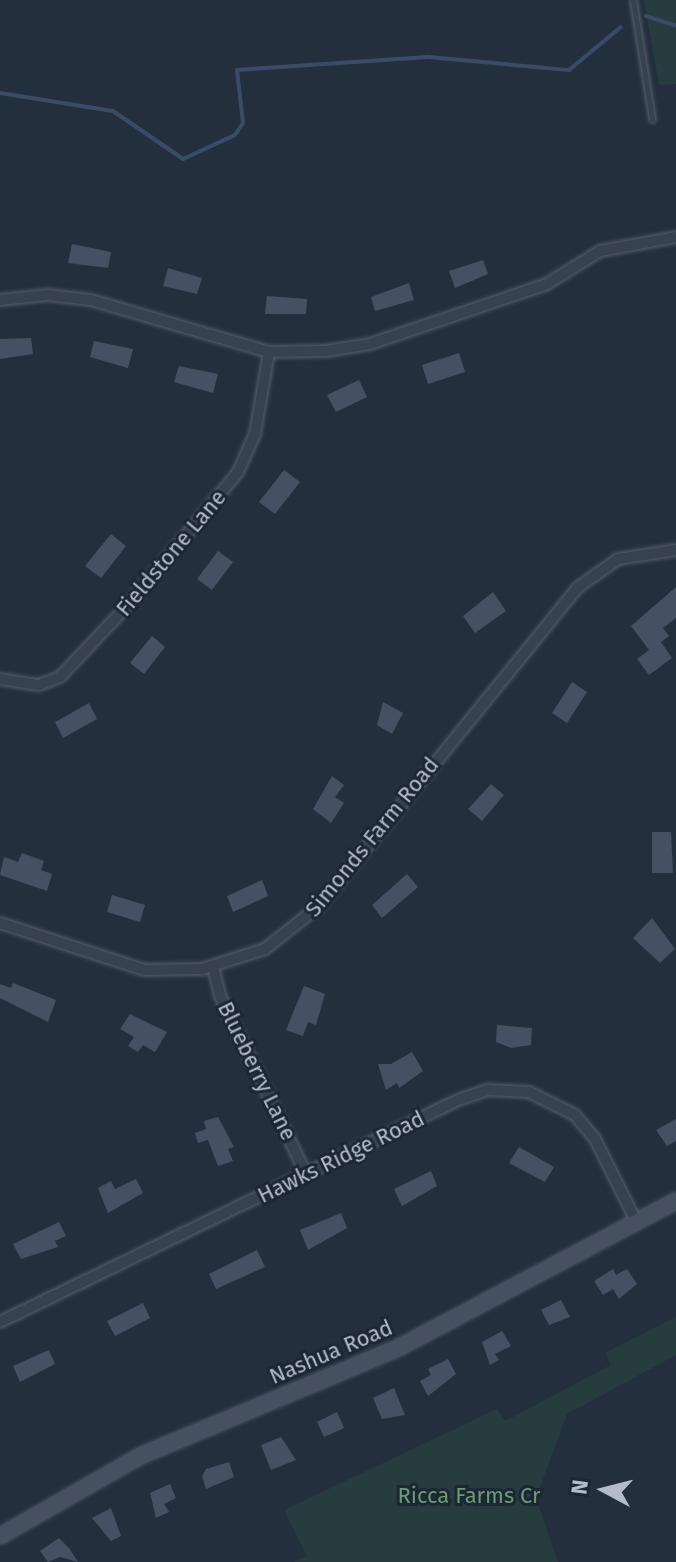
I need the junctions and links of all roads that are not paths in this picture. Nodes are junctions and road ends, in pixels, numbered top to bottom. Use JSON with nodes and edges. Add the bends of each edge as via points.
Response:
{"nodes":[{"id":1,"x":633,"y":0,"type":"edge"},
{"id":2,"x":652,"y":119,"type":"dead end"},
{"id":3,"x":676,"y":237,"type":"edge"},
{"id":4,"x":0,"y":300,"type":"edge"},
{"id":5,"x":269,"y":352,"type":"junction"},
{"id":6,"x":676,"y":550,"type":"edge"},
{"id":7,"x":0,"y":679,"type":"edge"},
{"id":8,"x":0,"y":923,"type":"edge"},
{"id":9,"x":213,"y":967,"type":"junction"},
{"id":10,"x":306,"y":1174,"type":"junction"},
{"id":11,"x":676,"y":1201,"type":"edge"},
{"id":12,"x":636,"y":1221,"type":"junction"},
{"id":13,"x":0,"y":1322,"type":"edge"},
{"id":14,"x":0,"y":1536,"type":"edge"}],
"edges":[{"from":1,"to":2,"type":"lane"},
{"from":3,"to":5,"type":"street","via":[[600,251],[547,284],[370,344]]},
{"from":4,"to":5,"type":"street","via":[[48,295],[91,300]]},
{"from":5,"to":7,"type":"street","name":"Fieldstone Lane","via":[[255,434],[238,472],[161,567],[71,671],[39,685]]},
{"from":6,"to":9,"type":"street","name":"Simonds Farm Road","via":[[618,559],[577,588],[319,906],[276,942]]},
{"from":8,"to":9,"type":"street","name":"Simonds Farm Road","via":[[134,969]]},
{"from":9,"to":10,"type":"street","name":"Blueberry Lane","via":[[220,996]]},
{"from":10,"to":12,"type":"street","name":"Hawks Ridge Road","via":[[467,1096],[518,1090],[558,1103],[582,1122]]},
{"from":10,"to":13,"type":"street","name":"Hawks Ridge Road"},
{"from":11,"to":12,"type":"main road","name":"Nashua Road"},
{"from":12,"to":14,"type":"main road","name":"Nashua Road","via":[[400,1347],[140,1456]]}]}
